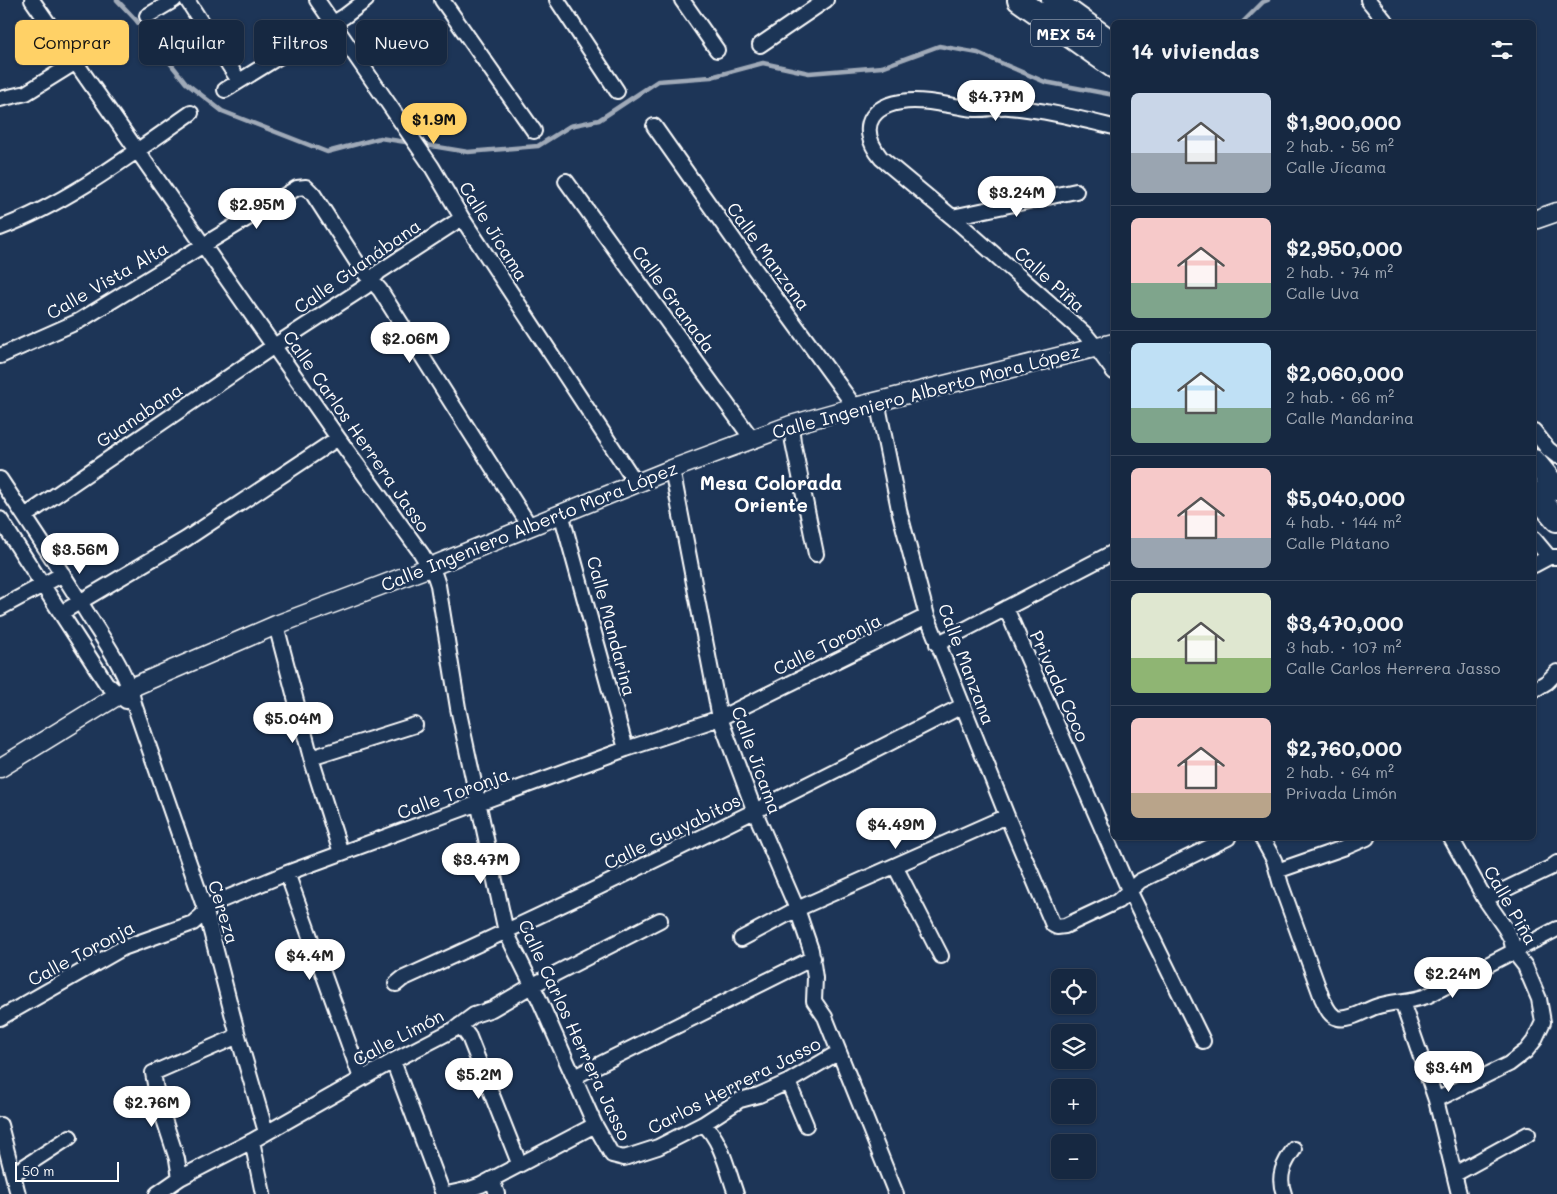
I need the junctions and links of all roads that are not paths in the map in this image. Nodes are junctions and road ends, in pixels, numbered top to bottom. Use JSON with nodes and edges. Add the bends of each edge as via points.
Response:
{"nodes":[{"id":1,"x":32,"y":0,"type":"edge"},
{"id":2,"x":174,"y":0,"type":"edge"},
{"id":3,"x":187,"y":0,"type":"edge"},
{"id":4,"x":317,"y":0,"type":"edge"},
{"id":5,"x":366,"y":0,"type":"edge"},
{"id":6,"x":442,"y":0,"type":"edge"},
{"id":7,"x":557,"y":0,"type":"edge"},
{"id":8,"x":682,"y":0,"type":"edge"},
{"id":9,"x":826,"y":0,"type":"edge"},
{"id":10,"x":1019,"y":0,"type":"edge"},
{"id":11,"x":1052,"y":0,"type":"edge"},
{"id":12,"x":1368,"y":0,"type":"edge"},
{"id":13,"x":147,"y":16,"type":"dead end"},
{"id":14,"x":46,"y":20,"type":"edge"},
{"id":15,"x":330,"y":20,"type":"edge"},
{"id":16,"x":336,"y":20,"type":"edge"},
{"id":17,"x":1384,"y":20,"type":"edge"},
{"id":18,"x":1111,"y":42,"type":"edge"},
{"id":19,"x":346,"y":43,"type":"edge"},
{"id":20,"x":760,"y":45,"type":"dead end"},
{"id":21,"x":717,"y":50,"type":"dead end"},
{"id":22,"x":1111,"y":64,"type":"edge"},
{"id":23,"x":71,"y":65,"type":"edge"},
{"id":24,"x":78,"y":65,"type":"edge"},
{"id":25,"x":265,"y":65,"type":"edge"},
{"id":26,"x":239,"y":81,"type":"junction"},
{"id":27,"x":225,"y":90,"type":"dead end"},
{"id":28,"x":617,"y":91,"type":"dead end"},
{"id":29,"x":0,"y":100,"type":"edge"},
{"id":30,"x":191,"y":113,"type":"dead end"},
{"id":31,"x":654,"y":126,"type":"dead end"},
{"id":32,"x":1111,"y":126,"type":"edge"},
{"id":33,"x":534,"y":131,"type":"dead end"},
{"id":34,"x":137,"y":151,"type":"junction"},
{"id":35,"x":566,"y":181,"type":"dead end"},
{"id":36,"x":1076,"y":191,"type":"dead end"},
{"id":37,"x":1557,"y":212,"type":"edge"},
{"id":38,"x":952,"y":217,"type":"junction"},
{"id":39,"x":462,"y":218,"type":"junction"},
{"id":40,"x":1536,"y":218,"type":"edge"},
{"id":41,"x":0,"y":228,"type":"edge"},
{"id":42,"x":203,"y":246,"type":"junction"},
{"id":43,"x":372,"y":280,"type":"junction"},
{"id":44,"x":1111,"y":344,"type":"edge"},
{"id":45,"x":274,"y":346,"type":"junction"},
{"id":46,"x":1096,"y":346,"type":"junction"},
{"id":47,"x":0,"y":356,"type":"edge"},
{"id":48,"x":1111,"y":368,"type":"edge"},
{"id":49,"x":877,"y":401,"type":"junction"},
{"id":50,"x":855,"y":407,"type":"junction"},
{"id":51,"x":791,"y":425,"type":"junction"},
{"id":52,"x":1536,"y":434,"type":"edge"},
{"id":53,"x":338,"y":438,"type":"junction"},
{"id":54,"x":752,"y":439,"type":"junction"},
{"id":55,"x":1557,"y":456,"type":"edge"},
{"id":56,"x":1536,"y":463,"type":"edge"},
{"id":57,"x":672,"y":469,"type":"junction"},
{"id":58,"x":0,"y":479,"type":"edge"},
{"id":59,"x":636,"y":483,"type":"junction"},
{"id":60,"x":1557,"y":488,"type":"edge"},
{"id":61,"x":1536,"y":494,"type":"edge"},
{"id":62,"x":561,"y":512,"type":"junction"},
{"id":63,"x":25,"y":516,"type":"junction"},
{"id":64,"x":0,"y":520,"type":"edge"},
{"id":65,"x":1557,"y":520,"type":"edge"},
{"id":66,"x":529,"y":526,"type":"junction"},
{"id":67,"x":1536,"y":541,"type":"edge"},
{"id":68,"x":816,"y":554,"type":"dead end"},
{"id":69,"x":1111,"y":554,"type":"edge"},
{"id":70,"x":1553,"y":557,"type":"edge"},
{"id":71,"x":1536,"y":564,"type":"edge"},
{"id":72,"x":430,"y":567,"type":"junction"},
{"id":73,"x":62,"y":574,"type":"junction"},
{"id":74,"x":42,"y":585,"type":"junction"},
{"id":75,"x":80,"y":602,"type":"junction"},
{"id":76,"x":0,"y":608,"type":"edge"},
{"id":77,"x":1006,"y":608,"type":"junction"},
{"id":78,"x":61,"y":613,"type":"junction"},
{"id":79,"x":926,"y":616,"type":"junction"},
{"id":80,"x":276,"y":625,"type":"junction"},
{"id":81,"x":937,"y":644,"type":"junction"},
{"id":82,"x":1556,"y":676,"type":"edge"},
{"id":83,"x":1536,"y":689,"type":"edge"},
{"id":84,"x":124,"y":691,"type":"junction"},
{"id":85,"x":962,"y":706,"type":"junction"},
{"id":86,"x":720,"y":718,"type":"junction"},
{"id":87,"x":414,"y":725,"type":"dead end"},
{"id":88,"x":626,"y":749,"type":"junction"},
{"id":89,"x":311,"y":758,"type":"junction"},
{"id":90,"x":0,"y":768,"type":"edge"},
{"id":91,"x":478,"y":804,"type":"junction"},
{"id":92,"x":755,"y":812,"type":"junction"},
{"id":93,"x":1007,"y":816,"type":"junction"},
{"id":94,"x":1224,"y":840,"type":"edge"},
{"id":95,"x":1263,"y":840,"type":"edge"},
{"id":96,"x":1362,"y":840,"type":"edge"},
{"id":97,"x":1452,"y":840,"type":"edge"},
{"id":98,"x":341,"y":853,"type":"junction"},
{"id":99,"x":1557,"y":862,"type":"edge"},
{"id":100,"x":895,"y":866,"type":"junction"},
{"id":101,"x":1277,"y":871,"type":"junction"},
{"id":102,"x":286,"y":874,"type":"junction"},
{"id":103,"x":1129,"y":890,"type":"junction"},
{"id":104,"x":1485,"y":899,"type":"junction"},
{"id":105,"x":797,"y":909,"type":"junction"},
{"id":106,"x":206,"y":912,"type":"junction"},
{"id":107,"x":660,"y":920,"type":"dead end"},
{"id":108,"x":1557,"y":928,"type":"edge"},
{"id":109,"x":506,"y":932,"type":"junction"},
{"id":110,"x":741,"y":939,"type":"dead end"},
{"id":111,"x":1514,"y":952,"type":"junction"},
{"id":112,"x":941,"y":956,"type":"dead end"},
{"id":113,"x":813,"y":958,"type":"junction"},
{"id":114,"x":396,"y":984,"type":"dead end"},
{"id":115,"x":532,"y":985,"type":"junction"},
{"id":116,"x":1402,"y":1002,"type":"junction"},
{"id":117,"x":0,"y":1018,"type":"edge"},
{"id":118,"x":460,"y":1025,"type":"junction"},
{"id":119,"x":238,"y":1036,"type":"junction"},
{"id":120,"x":1203,"y":1041,"type":"dead end"},
{"id":121,"x":839,"y":1052,"type":"junction"},
{"id":122,"x":393,"y":1061,"type":"junction"},
{"id":123,"x":574,"y":1077,"type":"junction"},
{"id":124,"x":361,"y":1078,"type":"junction"},
{"id":125,"x":788,"y":1082,"type":"junction"},
{"id":126,"x":1436,"y":1100,"type":"junction"},
{"id":127,"x":703,"y":1124,"type":"junction"},
{"id":128,"x":595,"y":1125,"type":"junction"},
{"id":129,"x":806,"y":1125,"type":"dead end"},
{"id":130,"x":0,"y":1126,"type":"edge"},
{"id":131,"x":266,"y":1132,"type":"junction"},
{"id":132,"x":1528,"y":1134,"type":"dead end"},
{"id":133,"x":70,"y":1137,"type":"dead end"},
{"id":134,"x":252,"y":1141,"type":"junction"},
{"id":135,"x":1294,"y":1149,"type":"dead end"},
{"id":136,"x":618,"y":1157,"type":"joint"},
{"id":137,"x":519,"y":1163,"type":"junction"},
{"id":138,"x":13,"y":1174,"type":"junction"},
{"id":139,"x":1455,"y":1174,"type":"junction"},
{"id":140,"x":180,"y":1178,"type":"junction"},
{"id":141,"x":492,"y":1179,"type":"junction"},
{"id":142,"x":18,"y":1194,"type":"edge"},
{"id":143,"x":157,"y":1194,"type":"edge"},
{"id":144,"x":263,"y":1194,"type":"edge"},
{"id":145,"x":443,"y":1194,"type":"edge"},
{"id":146,"x":447,"y":1194,"type":"edge"},
{"id":147,"x":498,"y":1194,"type":"edge"},
{"id":148,"x":736,"y":1194,"type":"edge"},
{"id":149,"x":896,"y":1194,"type":"edge"},
{"id":150,"x":1284,"y":1194,"type":"edge"},
{"id":151,"x":1460,"y":1194,"type":"edge"}],
"edges":[{"from":1,"to":14,"type":"street","name":"Calle Carlos Herrera Jasso"},
{"from":2,"to":13,"type":"street"},
{"from":3,"to":26,"type":"street"},
{"from":4,"to":15,"type":"street","name":"Calle Jícama"},
{"from":5,"to":16,"type":"street"},
{"from":6,"to":33,"type":"street"},
{"from":7,"to":28,"type":"street"},
{"from":8,"to":21,"type":"street"},
{"from":9,"to":20,"type":"street"},
{"from":10,"to":22,"type":"main road","number":"MEX 54"},
{"from":11,"to":18,"type":"main road","number":"MEX 54"},
{"from":12,"to":17,"type":"street"},
{"from":19,"to":39,"type":"street","name":"Calle Jícama","via":[[432,167]]},
{"from":23,"to":29,"type":"street","via":[[26,93]]},
{"from":24,"to":34,"type":"street","name":"Calle Carlos Herrera Jasso"},
{"from":25,"to":26,"type":"street"},
{"from":26,"to":27,"type":"street"},
{"from":30,"to":34,"type":"street"},
{"from":31,"to":50,"type":"street","name":"Calle Manzana"},
{"from":32,"to":38,"type":"street","name":"Calle Piña","via":[[1009,107],[976,109],[907,101],[880,110],[872,117],[868,129],[872,146],[880,158]]},
{"from":34,"to":41,"type":"street","via":[[39,212]]},
{"from":34,"to":42,"type":"street","name":"Calle Carlos Herrera Jasso"},
{"from":35,"to":54,"type":"street","name":"Calle Granada"},
{"from":36,"to":38,"type":"street"},
{"from":37,"to":40,"type":"street"},
{"from":38,"to":46,"type":"street","name":"Calle Piña"},
{"from":39,"to":43,"type":"street","name":"Calle Guanábana","via":[[379,272]]},
{"from":39,"to":59,"type":"street","name":"Calle Jícama"},
{"from":42,"to":43,"type":"street","name":"Calle Vista Alta","via":[[297,188],[306,187]]},
{"from":42,"to":45,"type":"street","name":"Calle Carlos Herrera Jasso"},
{"from":42,"to":47,"type":"street","name":"Calle Vista Alta","via":[[79,321]]},
{"from":43,"to":45,"type":"street","name":"Calle Guanábana"},
{"from":43,"to":66,"type":"street"},
{"from":44,"to":46,"type":"street","name":"Calle Ingeniero Alberto Mora López"},
{"from":45,"to":53,"type":"street","name":"Calle Carlos Herrera Jasso"},
{"from":45,"to":63,"type":"street","name":"Guanabana"},
{"from":46,"to":48,"type":"street","name":"Calle Piña"},
{"from":46,"to":49,"type":"street","name":"Calle Ingeniero Alberto Mora López"},
{"from":49,"to":50,"type":"street","name":"Calle Ingeniero Alberto Mora López"},
{"from":49,"to":79,"type":"street","name":"Calle Manzana","via":[[900,514]]},
{"from":50,"to":51,"type":"street","name":"Calle Ingeniero Alberto Mora López"},
{"from":51,"to":54,"type":"street","name":"Calle Ingeniero Alberto Mora López"},
{"from":51,"to":68,"type":"street"},
{"from":52,"to":55,"type":"street"},
{"from":53,"to":72,"type":"street","name":"Calle Carlos Herrera Jasso"},
{"from":53,"to":75,"type":"street","via":[[209,524]]},
{"from":54,"to":57,"type":"street","name":"Calle Ingeniero Alberto Mora López"},
{"from":56,"to":60,"type":"main road"},
{"from":57,"to":59,"type":"street","name":"Calle Ingeniero Alberto Mora López"},
{"from":57,"to":86,"type":"street","name":"Calle Jícama"},
{"from":58,"to":63,"type":"street"},
{"from":59,"to":62,"type":"street","name":"Calle Ingeniero Alberto Mora López"},
{"from":61,"to":65,"type":"main road"},
{"from":62,"to":66,"type":"street","name":"Calle Ingeniero Alberto Mora López"},
{"from":62,"to":88,"type":"street","name":"Calle Mandarina"},
{"from":63,"to":73,"type":"street"},
{"from":64,"to":74,"type":"street","name":"Cereza"},
{"from":66,"to":72,"type":"street","name":"Calle Ingeniero Alberto Mora López"},
{"from":67,"to":70,"type":"street"},
{"from":69,"to":77,"type":"street"},
{"from":70,"to":71,"type":"street"},
{"from":72,"to":80,"type":"street","name":"Calle Ingeniero Alberto Mora López"},
{"from":72,"to":91,"type":"street","name":"Calle Carlos Herrera Jasso","via":[[438,585]]},
{"from":73,"to":74,"type":"street"},
{"from":73,"to":75,"type":"street"},
{"from":74,"to":76,"type":"street"},
{"from":74,"to":78,"type":"street","name":"Cereza"},
{"from":75,"to":78,"type":"street"},
{"from":75,"to":84,"type":"street","via":[[123,671]]},
{"from":77,"to":81,"type":"street"},
{"from":77,"to":103,"type":"street","name":"Privada Coco"},
{"from":78,"to":84,"type":"street","name":"Cereza","via":[[106,683]]},
{"from":79,"to":81,"type":"street","name":"Calle Manzana"},
{"from":79,"to":86,"type":"street","name":"Calle Toronja"},
{"from":80,"to":84,"type":"street","name":"Calle Ingeniero Alberto Mora López"},
{"from":80,"to":89,"type":"street"},
{"from":81,"to":85,"type":"street","name":"Calle Manzana"},
{"from":82,"to":83,"type":"street"},
{"from":84,"to":90,"type":"street","name":"Calle Ingeniero Alberto Mora López"},
{"from":84,"to":106,"type":"street","name":"Cereza","via":[[135,707]]},
{"from":85,"to":92,"type":"street","name":"Calle Guayabitos"},
{"from":85,"to":93,"type":"street","name":"Calle Manzana"},
{"from":86,"to":88,"type":"street","name":"Calle Toronja"},
{"from":86,"to":92,"type":"street","name":"Calle Jícama"},
{"from":87,"to":89,"type":"street"},
{"from":88,"to":91,"type":"street","name":"Calle Toronja"},
{"from":89,"to":98,"type":"street"},
{"from":91,"to":98,"type":"street","name":"Calle Toronja"},
{"from":91,"to":109,"type":"street","name":"Calle Carlos Herrera Jasso"},
{"from":92,"to":105,"type":"street","name":"Calle Jícama"},
{"from":92,"to":109,"type":"street","name":"Calle Guayabitos"},
{"from":93,"to":100,"type":"street"},
{"from":93,"to":103,"type":"street","name":"Calle Manzana","via":[[1051,921],[1057,927],[1118,901]]},
{"from":94,"to":103,"type":"street","via":[[1140,881]]},
{"from":95,"to":101,"type":"street"},
{"from":96,"to":101,"type":"street"},
{"from":97,"to":104,"type":"street","name":"Calle Piña"},
{"from":98,"to":102,"type":"street","name":"Calle Toronja"},
{"from":99,"to":104,"type":"street"},
{"from":100,"to":105,"type":"street"},
{"from":100,"to":112,"type":"street"},
{"from":101,"to":116,"type":"street","via":[[1329,1012],[1336,1018],[1348,1018],[1376,1007]]},
{"from":102,"to":106,"type":"street","name":"Calle Toronja","via":[[217,902]]},
{"from":102,"to":124,"type":"street"},
{"from":103,"to":120,"type":"street","name":"Privada Coco"},
{"from":104,"to":111,"type":"street","name":"Calle Piña","via":[[1505,928]]},
{"from":105,"to":110,"type":"street"},
{"from":105,"to":113,"type":"street","name":"Calle Jícama"},
{"from":106,"to":117,"type":"street","name":"Calle Toronja","via":[[193,922],[109,955]]},
{"from":106,"to":119,"type":"street","name":"Cereza"},
{"from":107,"to":115,"type":"street","name":"Calle Limón"},
{"from":108,"to":111,"type":"street"},
{"from":109,"to":114,"type":"street","name":"Calle Guayabitos"},
{"from":109,"to":115,"type":"street","name":"Calle Carlos Herrera Jasso"},
{"from":111,"to":116,"type":"street","via":[[1427,996]]},
{"from":111,"to":126,"type":"street","name":"Calle Piña","via":[[1525,966],[1539,999],[1543,1022],[1534,1041],[1510,1064]]},
{"from":113,"to":121,"type":"street","name":"Calle Jícama","via":[[814,1001],[825,1017]]},
{"from":113,"to":123,"type":"street"},
{"from":115,"to":118,"type":"street","name":"Calle Limón"},
{"from":115,"to":123,"type":"street","name":"Calle Carlos Herrera Jasso"},
{"from":116,"to":126,"type":"street"},
{"from":118,"to":122,"type":"street","name":"Calle Limón"},
{"from":118,"to":137,"type":"street","via":[[469,1037]]},
{"from":119,"to":131,"type":"street","name":"Cereza"},
{"from":119,"to":140,"type":"street","via":[[153,1073]]},
{"from":121,"to":125,"type":"street","name":"Carlos Herrera Jasso"},
{"from":121,"to":149,"type":"street","name":"Calle Jícama"},
{"from":122,"to":124,"type":"street","name":"Calle Limón"},
{"from":122,"to":145,"type":"street"},
{"from":123,"to":128,"type":"street","name":"Calle Carlos Herrera Jasso"},
{"from":124,"to":131,"type":"street","name":"Calle Limón"},
{"from":125,"to":127,"type":"street","name":"Carlos Herrera Jasso","via":[[740,1100]]},
{"from":125,"to":129,"type":"street"},
{"from":126,"to":139,"type":"street"},
{"from":127,"to":136,"type":"street","name":"Carlos Herrera Jasso","via":[[658,1147]]},
{"from":127,"to":148,"type":"street","via":[[716,1141]]},
{"from":128,"to":136,"type":"street","name":"Calle Carlos Herrera Jasso","via":[[612,1154]]},
{"from":128,"to":137,"type":"street"},
{"from":130,"to":138,"type":"street"},
{"from":131,"to":134,"type":"street","name":"Calle Limón"},
{"from":132,"to":139,"type":"street"},
{"from":133,"to":138,"type":"street"},
{"from":134,"to":140,"type":"street","name":"Calle Limón"},
{"from":134,"to":144,"type":"street"},
{"from":135,"to":150,"type":"street","via":[[1284,1164],[1280,1179]]},
{"from":137,"to":141,"type":"street"},
{"from":138,"to":142,"type":"street"},
{"from":139,"to":151,"type":"street"},
{"from":140,"to":143,"type":"street","name":"Calle Limón"},
{"from":141,"to":146,"type":"street","via":[[470,1189]]},
{"from":141,"to":147,"type":"street"}]}
